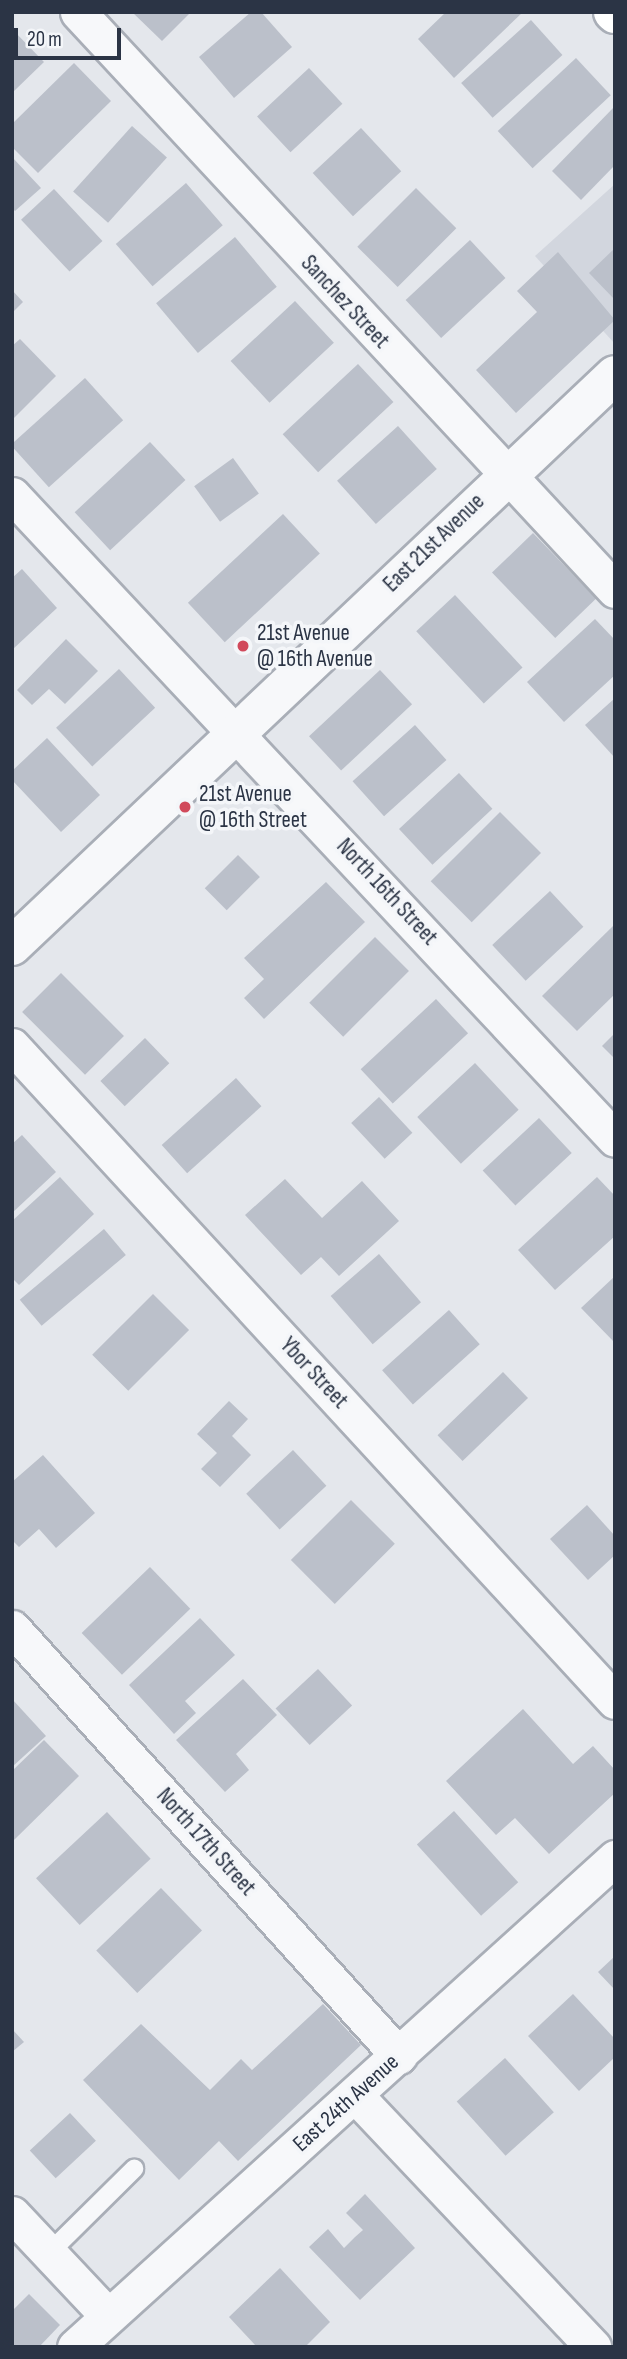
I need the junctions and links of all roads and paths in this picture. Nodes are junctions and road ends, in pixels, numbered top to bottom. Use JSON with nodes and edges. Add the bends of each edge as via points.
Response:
{"nodes":[{"id":1,"x":78,"y":12,"type":"edge"},
{"id":2,"x":615,"y":375,"type":"edge"},
{"id":3,"x":505,"y":475,"type":"junction"},
{"id":4,"x":12,"y":495,"type":"edge"},
{"id":5,"x":615,"y":590,"type":"edge"},
{"id":6,"x":239,"y":732,"type":"junction"},
{"id":7,"x":12,"y":946,"type":"edge"},
{"id":8,"x":12,"y":1046,"type":"edge"},
{"id":9,"x":615,"y":1139,"type":"edge"},
{"id":10,"x":12,"y":1628,"type":"edge"},
{"id":11,"x":615,"y":1701,"type":"edge"},
{"id":12,"x":615,"y":1858,"type":"edge"},
{"id":13,"x":399,"y":2056,"type":"junction"},
{"id":14,"x":355,"y":2095,"type":"junction"},
{"id":15,"x":134,"y":2169,"type":"dead end"},
{"id":16,"x":12,"y":2214,"type":"edge"},
{"id":17,"x":49,"y":2253,"type":"junction"},
{"id":18,"x":108,"y":2316,"type":"junction"},
{"id":19,"x":75,"y":2347,"type":"edge"},
{"id":20,"x":593,"y":2347,"type":"edge"}],
"edges":[{"from":1,"to":3,"type":"street","name":"Sanchez Street"},
{"from":2,"to":3,"type":"street","name":"East 21st Avenue"},
{"from":3,"to":5,"type":"street","name":"Sanchez Street"},
{"from":3,"to":6,"type":"street","name":"East 21st Avenue"},
{"from":4,"to":6,"type":"street","name":"North 16th Street"},
{"from":6,"to":7,"type":"street","name":"East 21st Avenue"},
{"from":6,"to":9,"type":"street","name":"North 16th Street"},
{"from":8,"to":11,"type":"street","name":"Ybor Street"},
{"from":10,"to":13,"type":"street","name":"North 17th Street"},
{"from":12,"to":13,"type":"street","name":"East 24th Avenue"},
{"from":13,"to":14,"type":"street","name":"East 24th Avenue"},
{"from":14,"to":18,"type":"street","name":"East 24th Avenue"},
{"from":14,"to":20,"type":"street"},
{"from":15,"to":17,"type":"lane"},
{"from":16,"to":17,"type":"street"},
{"from":17,"to":18,"type":"street"},
{"from":18,"to":19,"type":"street","name":"East 24th Avenue"}]}
